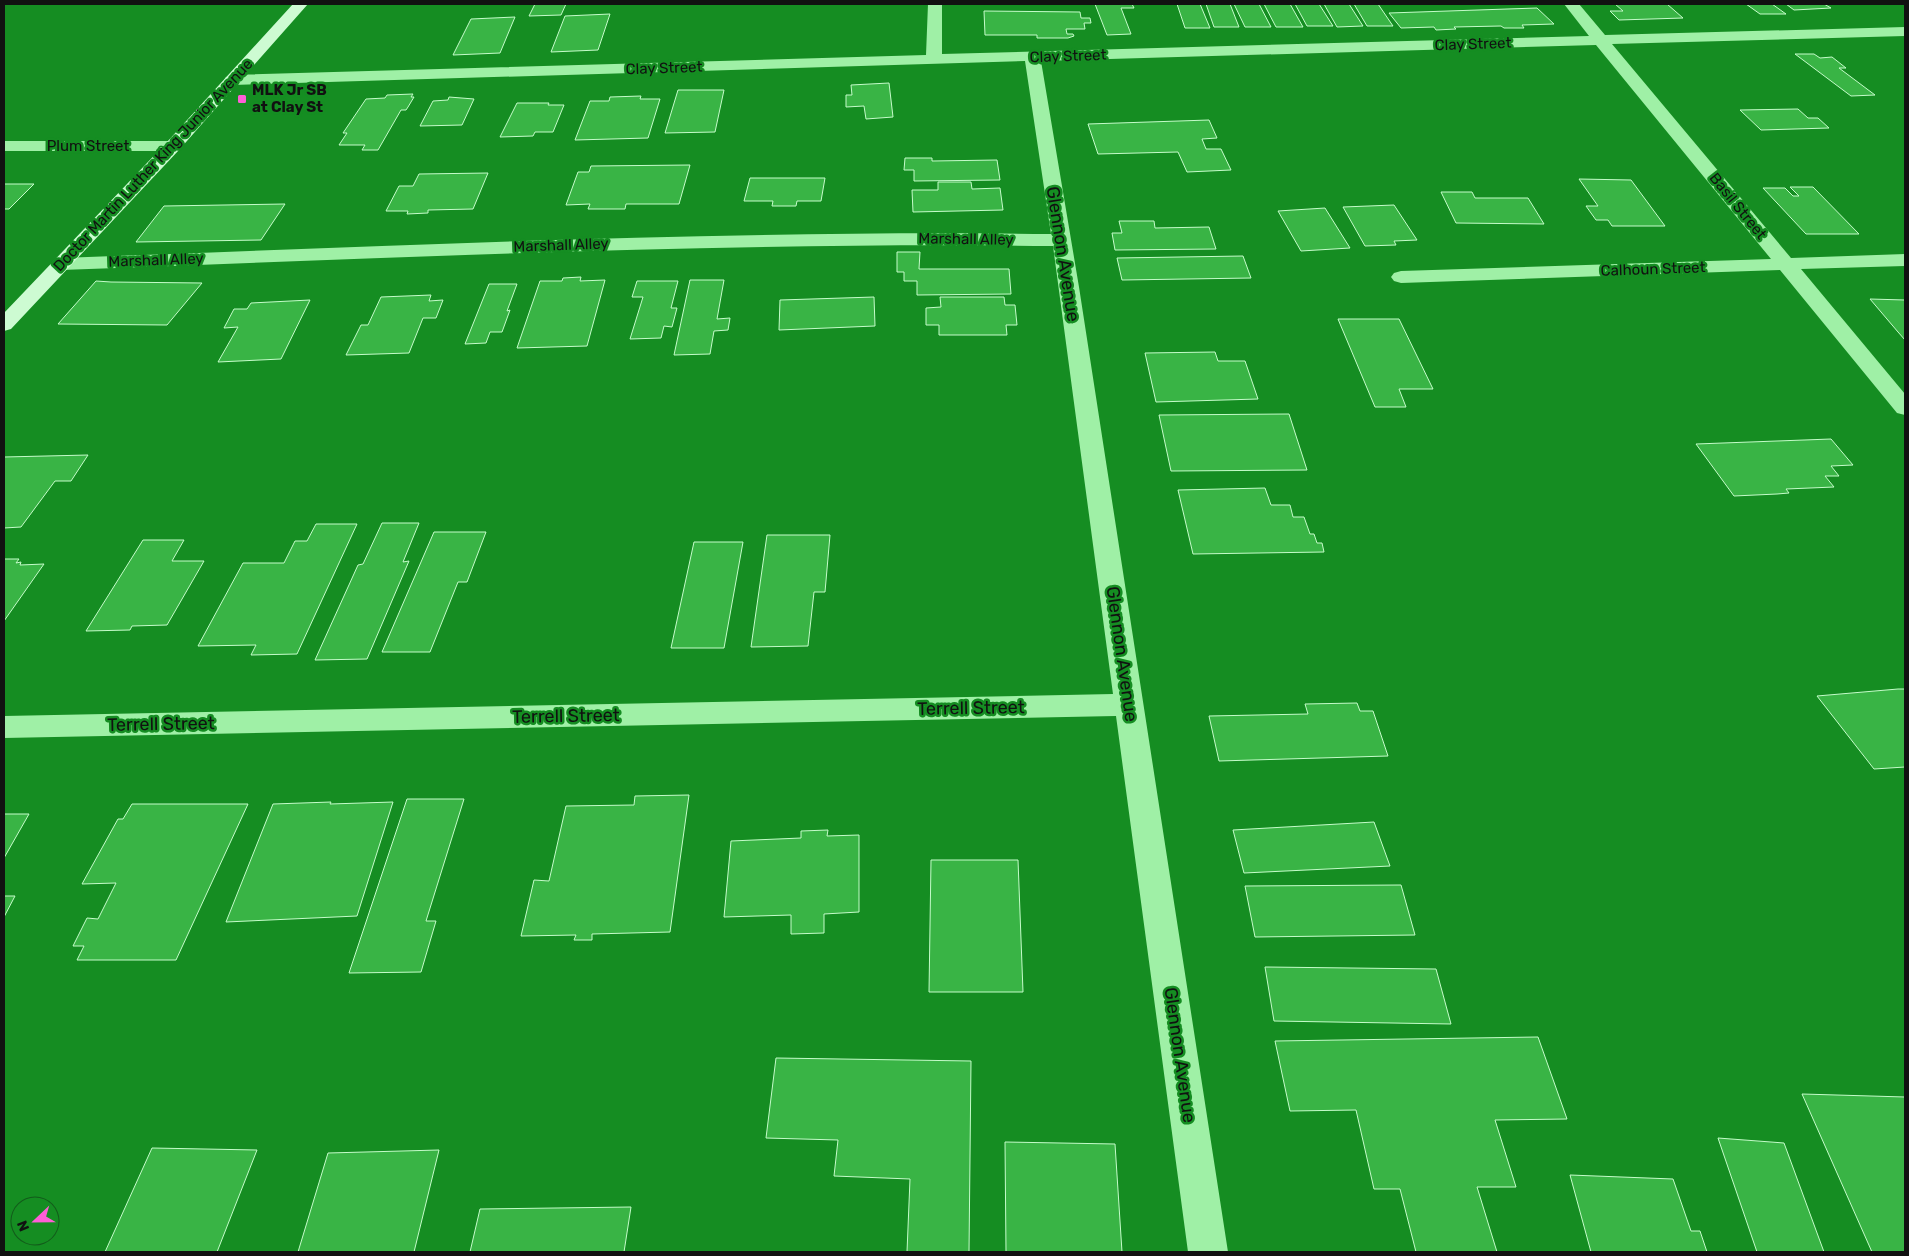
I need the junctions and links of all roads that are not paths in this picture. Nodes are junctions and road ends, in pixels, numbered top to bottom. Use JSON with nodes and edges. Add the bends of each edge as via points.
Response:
{"nodes":[{"id":1,"x":301,"y":4,"type":"edge"},
{"id":2,"x":935,"y":4,"type":"edge"},
{"id":3,"x":1571,"y":4,"type":"edge"},
{"id":4,"x":1905,"y":31,"type":"edge"},
{"id":5,"x":1602,"y":40,"type":"junction"},
{"id":6,"x":1032,"y":57,"type":"junction"},
{"id":7,"x":934,"y":60,"type":"junction"},
{"id":8,"x":232,"y":80,"type":"junction"},
{"id":9,"x":4,"y":146,"type":"edge"},
{"id":10,"x":172,"y":146,"type":"junction"},
{"id":11,"x":1061,"y":240,"type":"junction"},
{"id":12,"x":1905,"y":260,"type":"edge"},
{"id":13,"x":61,"y":264,"type":"junction"},
{"id":14,"x":1786,"y":264,"type":"junction"},
{"id":15,"x":1401,"y":277,"type":"dead end"},
{"id":16,"x":4,"y":324,"type":"edge"},
{"id":17,"x":1905,"y":408,"type":"edge"},
{"id":18,"x":1129,"y":705,"type":"junction"},
{"id":19,"x":4,"y":727,"type":"edge"},
{"id":20,"x":1208,"y":1252,"type":"edge"}],
"edges":[{"from":1,"to":8,"type":"main road","name":"Doctor Martin Luther King Junior Avenue"},
{"from":2,"to":7,"type":"street"},
{"from":3,"to":5,"type":"street","name":"Basil Street"},
{"from":4,"to":5,"type":"street","name":"Clay Street"},
{"from":5,"to":6,"type":"street","name":"Clay Street"},
{"from":5,"to":14,"type":"street","name":"Basil Street"},
{"from":6,"to":7,"type":"street","name":"Clay Street"},
{"from":6,"to":11,"type":"street","name":"Glennon Avenue"},
{"from":7,"to":8,"type":"street","name":"Clay Street"},
{"from":8,"to":10,"type":"main road","name":"Doctor Martin Luther King Junior Avenue"},
{"from":9,"to":10,"type":"street","name":"Plum Street"},
{"from":10,"to":13,"type":"main road","name":"Doctor Martin Luther King Junior Avenue"},
{"from":11,"to":13,"type":"street","name":"Marshall Alley","via":[[899,238],[620,243]]},
{"from":11,"to":18,"type":"street","name":"Glennon Avenue"},
{"from":12,"to":14,"type":"street","name":"Calhoun Street"},
{"from":13,"to":16,"type":"main road","name":"Doctor Martin Luther King Junior Avenue"},
{"from":14,"to":15,"type":"street","name":"Calhoun Street"},
{"from":14,"to":17,"type":"street","name":"Basil Street"},
{"from":18,"to":19,"type":"street","name":"Terrell Street"},
{"from":18,"to":20,"type":"street","name":"Glennon Avenue"}]}
